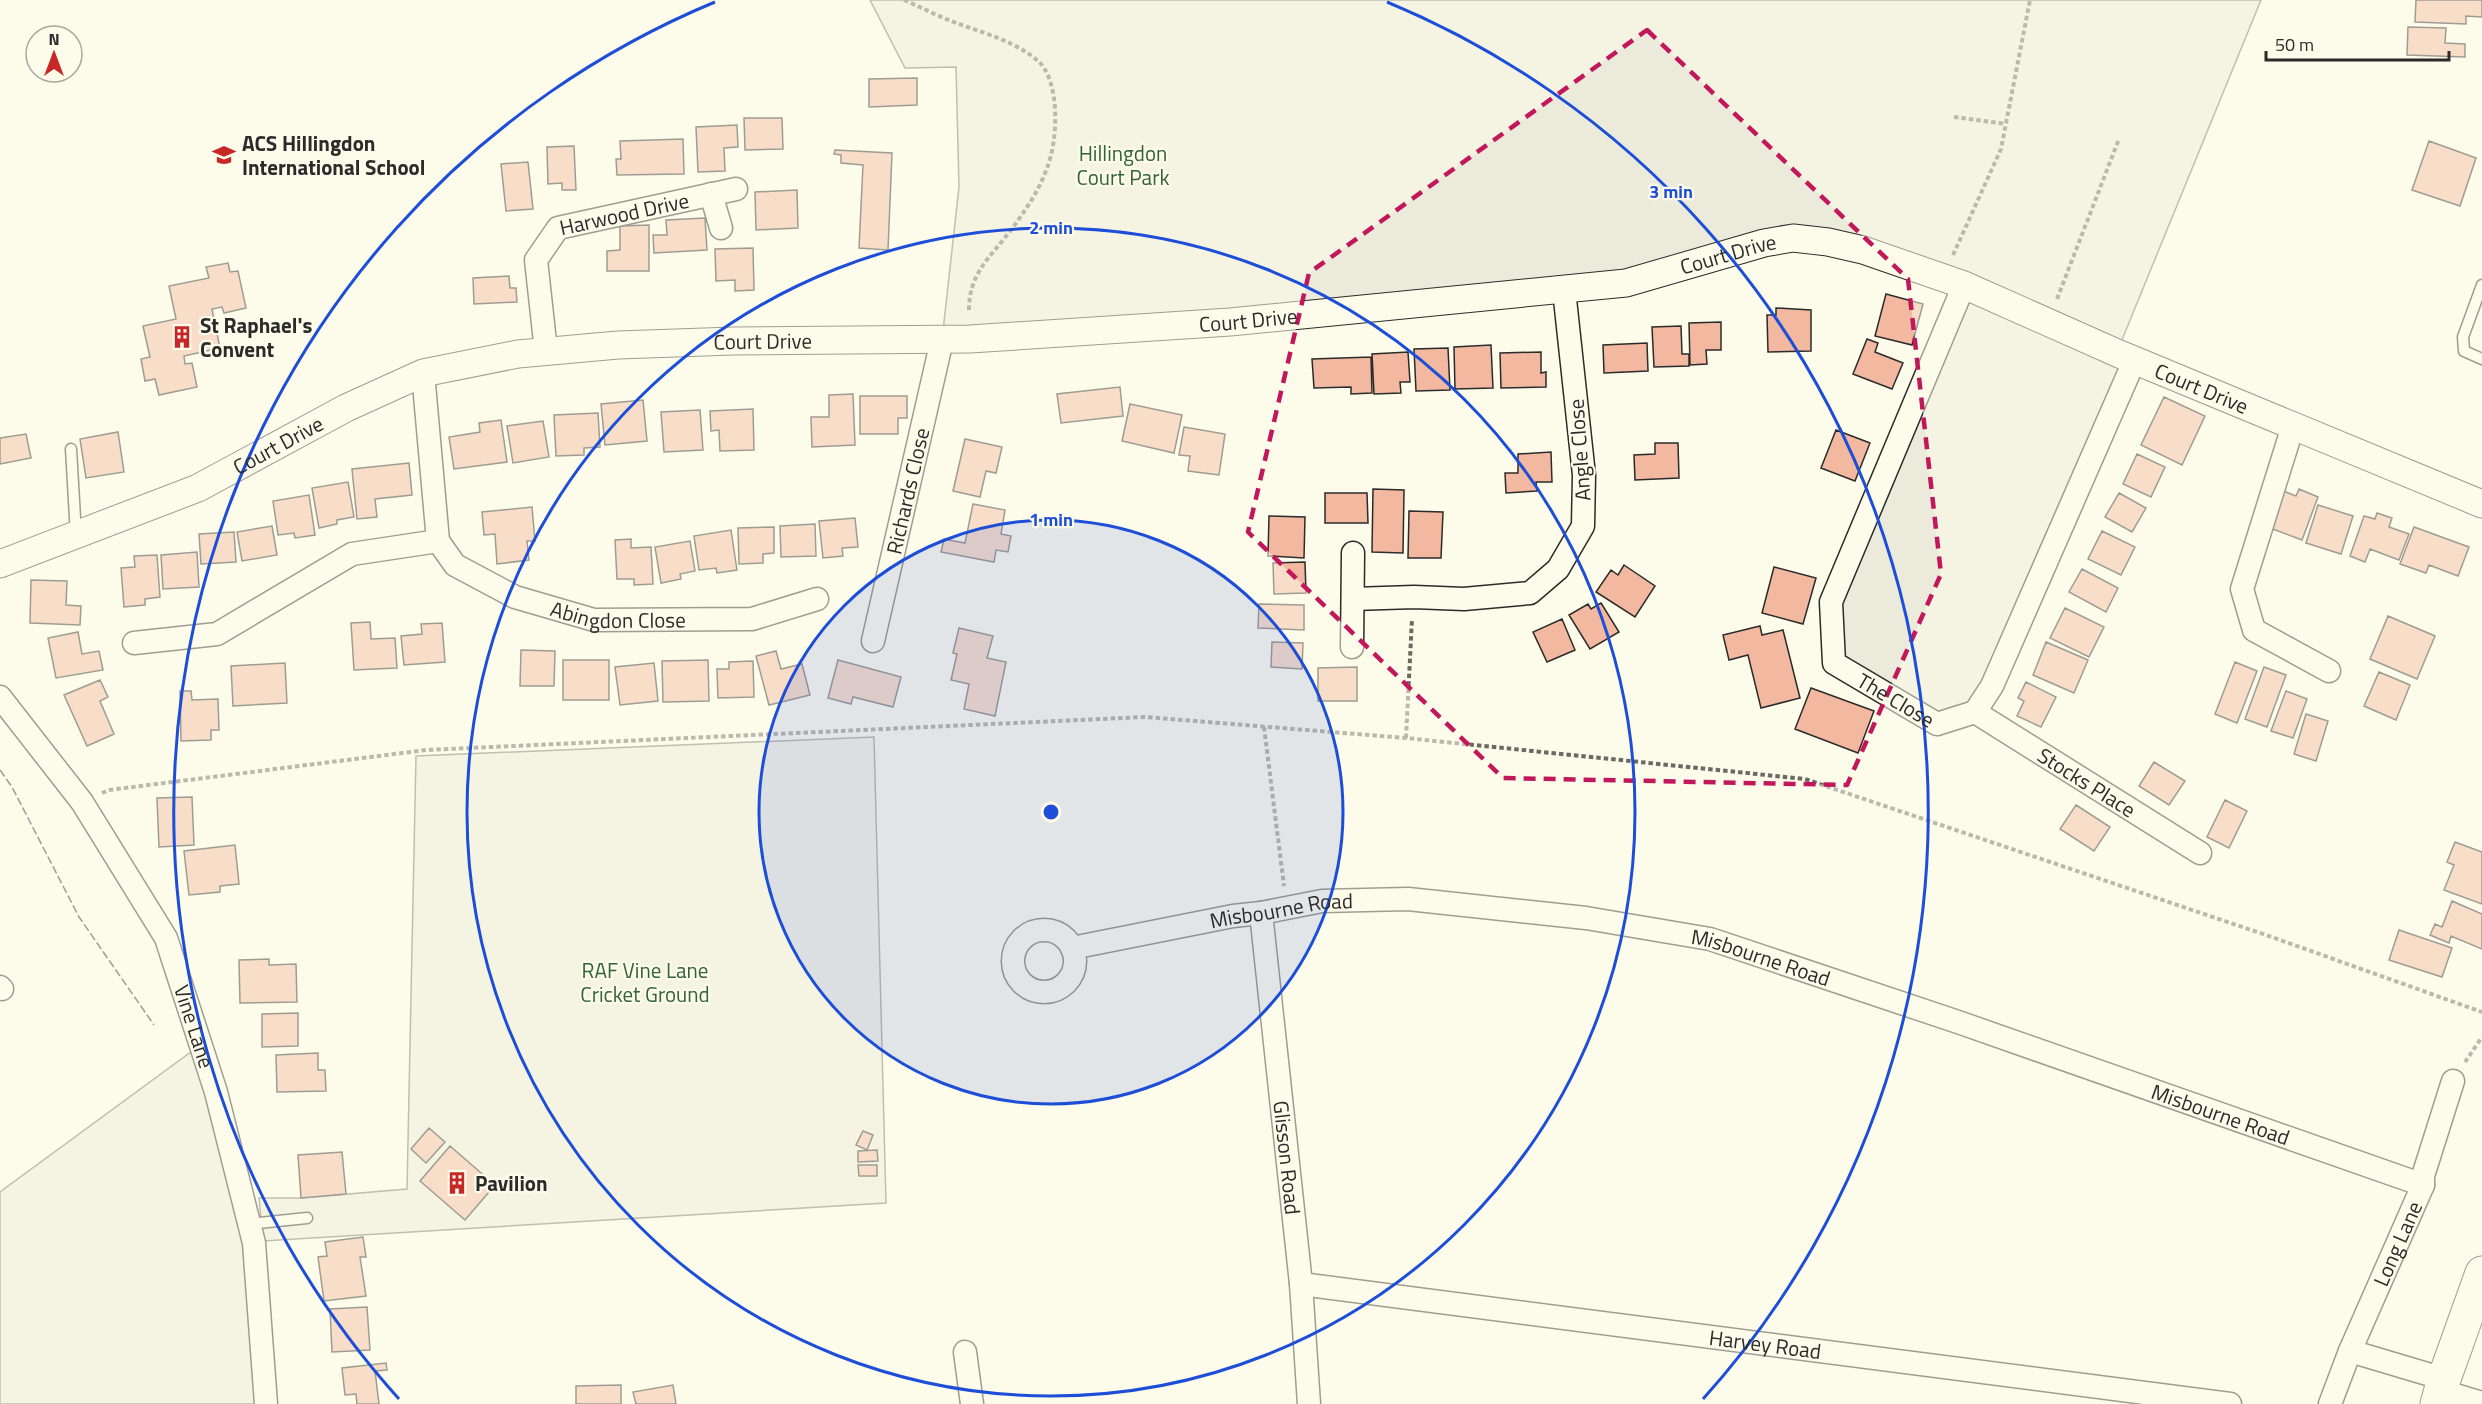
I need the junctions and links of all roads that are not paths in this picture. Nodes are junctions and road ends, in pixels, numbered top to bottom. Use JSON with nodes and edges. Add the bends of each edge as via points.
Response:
{"nodes":[{"id":1,"x":736,"y":189,"type":"dead end"},
{"id":2,"x":711,"y":194,"type":"junction"},
{"id":3,"x":721,"y":228,"type":"dead end"},
{"id":4,"x":1953,"y":282,"type":"junction"},
{"id":5,"x":2482,"y":285,"type":"edge"},
{"id":6,"x":1564,"y":290,"type":"junction"},
{"id":7,"x":942,"y":340,"type":"junction"},
{"id":8,"x":546,"y":351,"type":"junction"},
{"id":9,"x":2135,"y":359,"type":"junction"},
{"id":10,"x":2482,"y":359,"type":"edge"},
{"id":11,"x":423,"y":373,"type":"junction"},
{"id":12,"x":2293,"y":426,"type":"junction"},
{"id":13,"x":71,"y":449,"type":"dead end"},
{"id":14,"x":2482,"y":504,"type":"edge"},
{"id":15,"x":76,"y":536,"type":"junction"},
{"id":16,"x":438,"y":541,"type":"junction"},
{"id":17,"x":1353,"y":553,"type":"dead end"},
{"id":18,"x":0,"y":564,"type":"edge"},
{"id":19,"x":818,"y":599,"type":"dead end"},
{"id":20,"x":1353,"y":599,"type":"junction"},
{"id":21,"x":873,"y":641,"type":"dead end"},
{"id":22,"x":134,"y":643,"type":"dead end"},
{"id":23,"x":1352,"y":647,"type":"dead end"},
{"id":24,"x":2329,"y":671,"type":"dead end"},
{"id":25,"x":0,"y":697,"type":"edge"},
{"id":26,"x":1975,"y":712,"type":"junction"},
{"id":27,"x":2199,"y":853,"type":"dead end"},
{"id":28,"x":1261,"y":913,"type":"junction"},
{"id":29,"x":1072,"y":948,"type":"dead end"},
{"id":30,"x":2453,"y":1081,"type":"road end"},
{"id":31,"x":2423,"y":1185,"type":"junction"},
{"id":32,"x":307,"y":1218,"type":"dead end"},
{"id":33,"x":250,"y":1224,"type":"junction"},
{"id":34,"x":2482,"y":1273,"type":"edge"},
{"id":35,"x":1301,"y":1284,"type":"junction"},
{"id":36,"x":2350,"y":1351,"type":"junction"},
{"id":37,"x":965,"y":1352,"type":"dead end"},
{"id":38,"x":2441,"y":1391,"type":"edge"},
{"id":39,"x":2482,"y":1403,"type":"edge"},
{"id":40,"x":266,"y":1404,"type":"edge"},
{"id":41,"x":972,"y":1404,"type":"edge"},
{"id":42,"x":1309,"y":1404,"type":"edge"},
{"id":43,"x":2230,"y":1404,"type":"edge"},
{"id":44,"x":2330,"y":1404,"type":"edge"}],
"edges":[{"from":1,"to":2,"type":"street","name":"Harwood Drive"},
{"from":2,"to":3,"type":"street","name":"Harwood Drive"},
{"from":2,"to":8,"type":"street","name":"Harwood Drive","via":[[558,228],[536,260]]},
{"from":4,"to":6,"type":"street","name":"Court Drive","via":[[1863,250],[1793,238],[1626,283]]},
{"from":4,"to":9,"type":"street","name":"Court Drive"},
{"from":4,"to":26,"type":"street","name":"The Close","via":[[1831,602],[1834,663],[1937,724]]},
{"from":5,"to":10,"type":"lane","via":[[2463,337],[2464,351]]},
{"from":6,"to":7,"type":"street","name":"Court Drive","via":[[1230,322]]},
{"from":6,"to":20,"type":"street","name":"Angle Close","via":[[1584,475],[1583,526],[1558,569],[1530,592],[1464,599]]},
{"from":7,"to":8,"type":"street","name":"Court Drive","via":[[733,341]]},
{"from":7,"to":21,"type":"street","name":"Richards Close"},
{"from":8,"to":11,"type":"street","name":"Court Drive"},
{"from":9,"to":12,"type":"street","name":"Court Drive"},
{"from":9,"to":26,"type":"street","via":[[1992,686]]},
{"from":11,"to":15,"type":"street","name":"Court Drive","via":[[346,408],[198,488]]},
{"from":11,"to":16,"type":"street"},
{"from":12,"to":14,"type":"street","name":"Court Drive"},
{"from":12,"to":24,"type":"street","via":[[2242,589],[2254,630]]},
{"from":13,"to":15,"type":"lane"},
{"from":15,"to":18,"type":"street","name":"Court Drive"},
{"from":16,"to":19,"type":"street","name":"Abingdon Close","via":[[455,565],[515,597],[594,620],[752,619]]},
{"from":16,"to":22,"type":"street","via":[[352,554],[217,634]]},
{"from":17,"to":20,"type":"street"},
{"from":20,"to":23,"type":"street"},
{"from":25,"to":33,"type":"street","name":"Vine Lane","via":[[82,802],[166,938],[216,1092]]},
{"from":26,"to":27,"type":"street","name":"Stocks Place"},
{"from":28,"to":29,"type":"street","name":"Misbourne Road"},
{"from":28,"to":31,"type":"street","name":"Misbourne Road","via":[[1322,901],[1408,899],[1586,918],[1710,939]]},
{"from":28,"to":35,"type":"street","name":"Glisson Road"},
{"from":30,"to":31,"type":"street","name":"Long Lane"},
{"from":31,"to":36,"type":"street","name":"Long Lane"},
{"from":32,"to":33,"type":"lane"},
{"from":33,"to":40,"type":"street","name":"Vine Lane"},
{"from":34,"to":38,"type":"main road"},
{"from":35,"to":42,"type":"street","name":"Glisson Road"},
{"from":35,"to":43,"type":"street","name":"Harvey Road"},
{"from":36,"to":38,"type":"street"},
{"from":36,"to":44,"type":"street","name":"Long Lane"},
{"from":37,"to":41,"type":"street"},
{"from":38,"to":39,"type":"street"}]}
